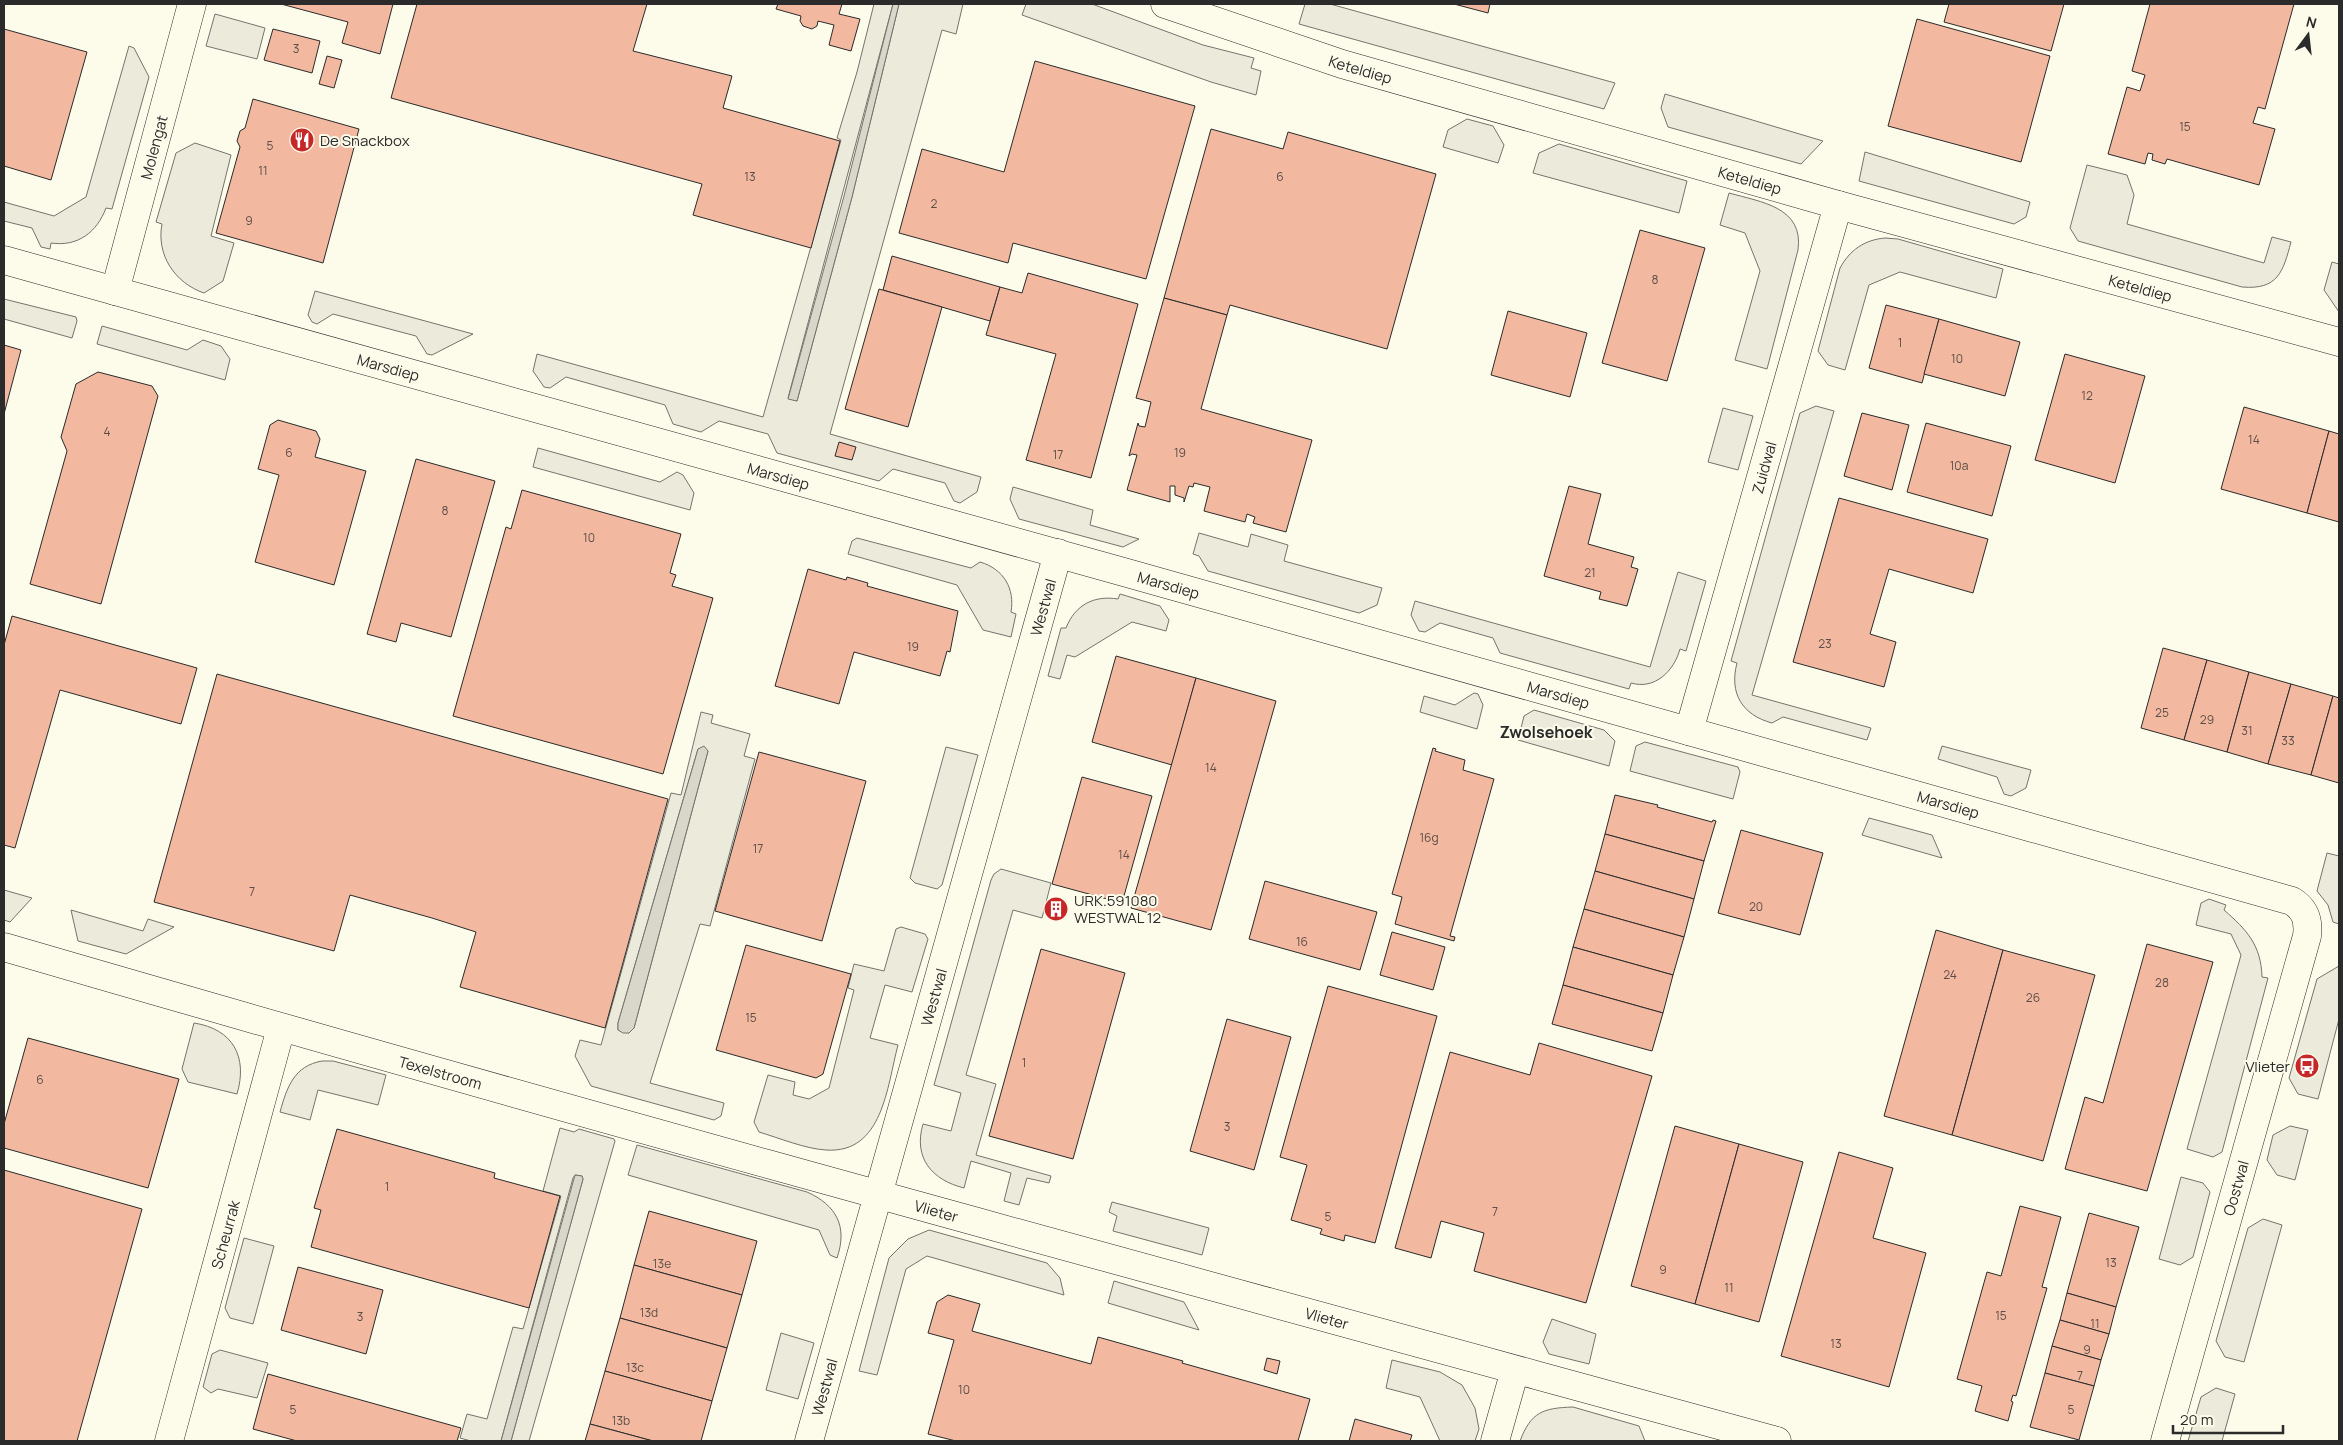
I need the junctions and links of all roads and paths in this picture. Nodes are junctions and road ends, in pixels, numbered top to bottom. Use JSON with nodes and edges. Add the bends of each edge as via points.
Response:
{"nodes":[{"id":1,"x":192,"y":4,"type":"edge"},
{"id":2,"x":1165,"y":4,"type":"edge"},
{"id":3,"x":1838,"y":205,"type":"junction"},
{"id":4,"x":4,"y":260,"type":"edge"},
{"id":5,"x":115,"y":291,"type":"junction"},
{"id":6,"x":2339,"y":342,"type":"edge"},
{"id":7,"x":1058,"y":554,"type":"junction"},
{"id":8,"x":1689,"y":731,"type":"junction"},
{"id":9,"x":2307,"y":936,"type":"joint"},
{"id":10,"x":4,"y":947,"type":"edge"},
{"id":11,"x":281,"y":1028,"type":"junction"},
{"id":12,"x":876,"y":1195,"type":"junction"},
{"id":13,"x":1515,"y":1370,"type":"junction"},
{"id":14,"x":169,"y":1441,"type":"edge"},
{"id":15,"x":809,"y":1441,"type":"edge"},
{"id":16,"x":1495,"y":1441,"type":"edge"},
{"id":17,"x":1777,"y":1441,"type":"edge"},
{"id":18,"x":2166,"y":1441,"type":"edge"}],
"edges":[{"from":1,"to":5,"type":"street","name":"Molengat"},
{"from":2,"to":3,"type":"street","name":"Keteldiep","via":[[1342,64]]},
{"from":3,"to":6,"type":"street","name":"Keteldiep"},
{"from":3,"to":8,"type":"street","name":"Zuidwal"},
{"from":4,"to":5,"type":"street","name":"Marsdiep"},
{"from":5,"to":7,"type":"street","name":"Marsdiep"},
{"from":7,"to":8,"type":"street","name":"Marsdiep"},
{"from":7,"to":12,"type":"street","name":"Westwal"},
{"from":8,"to":9,"type":"street","name":"Marsdiep","via":[[2292,901],[2306,916]]},
{"from":9,"to":18,"type":"street","name":"Oostwal"},
{"from":10,"to":11,"type":"street","name":"Texelstroom"},
{"from":11,"to":12,"type":"street","name":"Texelstroom"},
{"from":11,"to":14,"type":"street","name":"Scheurrak"},
{"from":12,"to":13,"type":"street","name":"Vlieter"},
{"from":12,"to":15,"type":"street","name":"Westwal"},
{"from":13,"to":16,"type":"street"},
{"from":13,"to":17,"type":"street","name":"Vlieter"}]}
